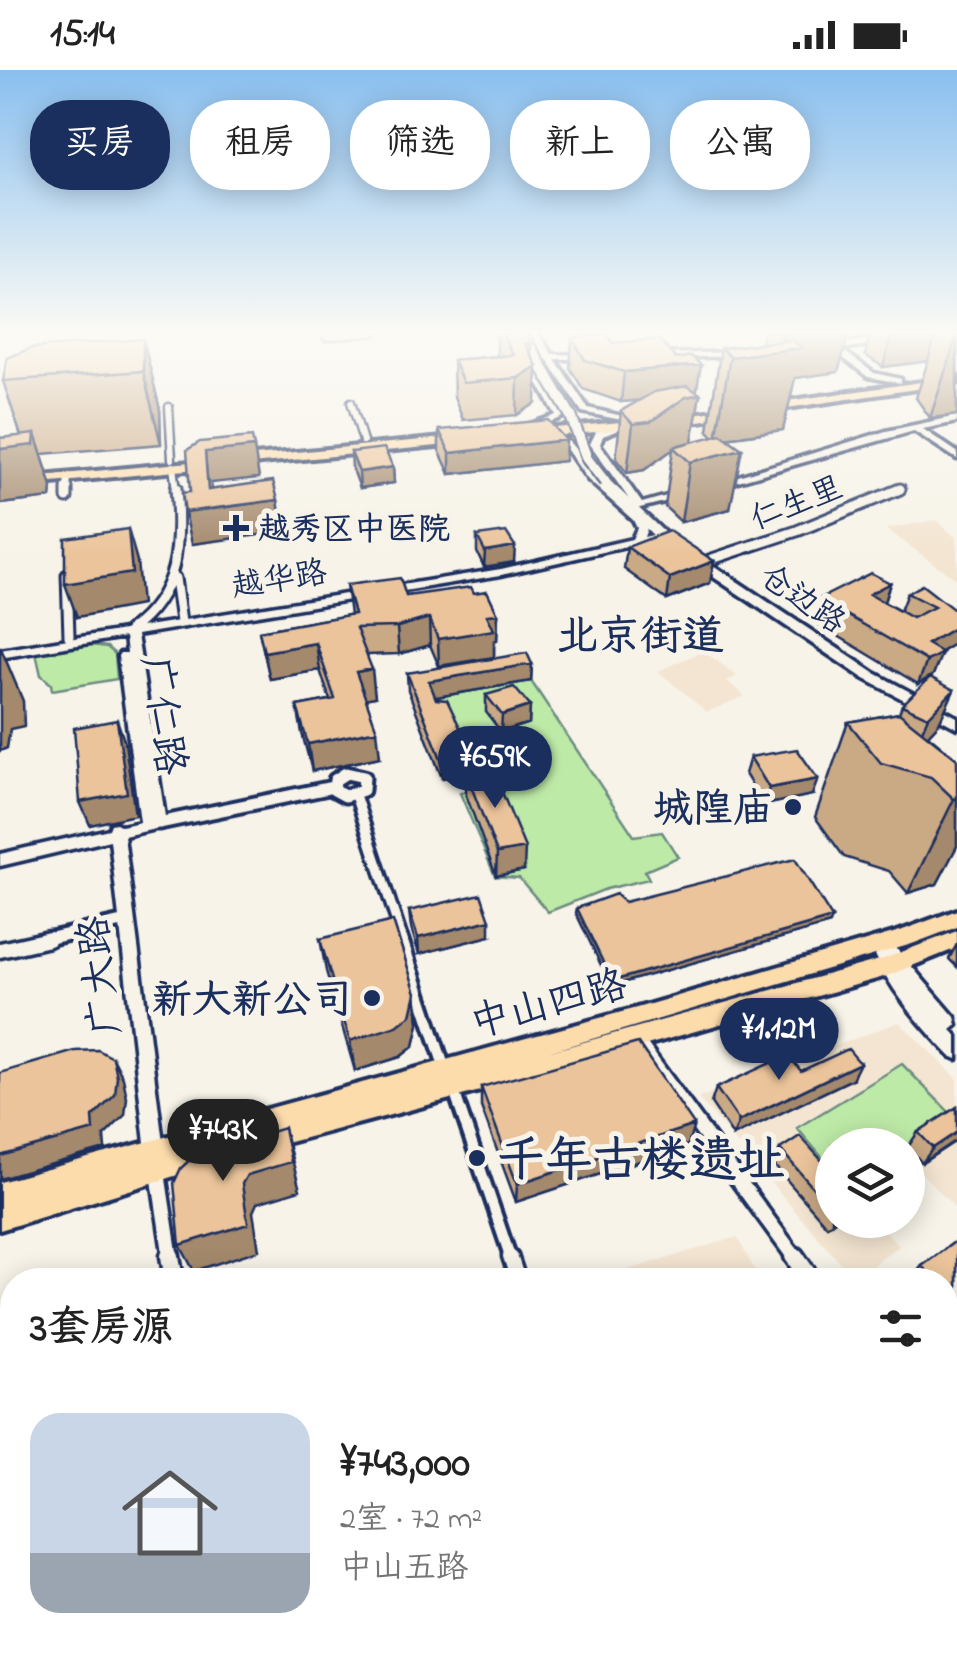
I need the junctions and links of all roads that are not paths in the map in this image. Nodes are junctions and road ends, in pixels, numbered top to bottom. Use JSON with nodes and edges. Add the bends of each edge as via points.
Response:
{"nodes":[{"id":1,"x":352,"y":406,"type":"edge"},
{"id":2,"x":557,"y":406,"type":"edge"},
{"id":3,"x":566,"y":406,"type":"edge"},
{"id":4,"x":582,"y":406,"type":"joint"},
{"id":5,"x":716,"y":406,"type":"edge"},
{"id":6,"x":737,"y":406,"type":"edge"},
{"id":7,"x":169,"y":407,"type":"dead end"},
{"id":8,"x":559,"y":409,"type":"junction"},
{"id":9,"x":957,"y":419,"type":"edge"},
{"id":10,"x":622,"y":422,"type":"junction"},
{"id":11,"x":530,"y":427,"type":"junction"},
{"id":12,"x":915,"y":427,"type":"junction"},
{"id":13,"x":545,"y":432,"type":"junction"},
{"id":14,"x":363,"y":442,"type":"junction"},
{"id":15,"x":596,"y":444,"type":"junction"},
{"id":16,"x":570,"y":445,"type":"junction"},
{"id":17,"x":957,"y":456,"type":"edge"},
{"id":18,"x":173,"y":463,"type":"junction"},
{"id":19,"x":0,"y":476,"type":"edge"},
{"id":20,"x":68,"y":477,"type":"junction"},
{"id":21,"x":0,"y":484,"type":"edge"},
{"id":22,"x":708,"y":487,"type":"edge"},
{"id":23,"x":900,"y":489,"type":"dead end"},
{"id":24,"x":691,"y":492,"type":"edge"},
{"id":25,"x":68,"y":498,"type":"dead end"},
{"id":26,"x":634,"y":506,"type":"junction"},
{"id":27,"x":669,"y":538,"type":"junction"},
{"id":28,"x":636,"y":543,"type":"junction"},
{"id":29,"x":710,"y":560,"type":"junction"},
{"id":30,"x":174,"y":564,"type":"junction"},
{"id":31,"x":66,"y":566,"type":"edge"},
{"id":32,"x":181,"y":622,"type":"junction"},
{"id":33,"x":130,"y":630,"type":"junction"},
{"id":34,"x":69,"y":636,"type":"junction"},
{"id":35,"x":0,"y":651,"type":"edge"},
{"id":36,"x":957,"y":714,"type":"edge"},
{"id":37,"x":957,"y":723,"type":"edge"},
{"id":38,"x":333,"y":787,"type":"junction"},
{"id":39,"x":356,"y":795,"type":"junction"},
{"id":40,"x":153,"y":822,"type":"junction"},
{"id":41,"x":117,"y":830,"type":"junction"},
{"id":42,"x":0,"y":858,"type":"edge"},
{"id":43,"x":957,"y":918,"type":"edge"},
{"id":44,"x":126,"y":921,"type":"junction"},
{"id":45,"x":957,"y":938,"type":"edge"},
{"id":46,"x":0,"y":950,"type":"edge"},
{"id":47,"x":889,"y":958,"type":"junction"},
{"id":48,"x":957,"y":1032,"type":"edge"},
{"id":49,"x":635,"y":1039,"type":"junction"},
{"id":50,"x":957,"y":1050,"type":"edge"},
{"id":51,"x":449,"y":1078,"type":"junction"},
{"id":52,"x":156,"y":1160,"type":"junction"},
{"id":53,"x":0,"y":1194,"type":"edge"},
{"id":54,"x":0,"y":1217,"type":"edge"},
{"id":55,"x":172,"y":1268,"type":"edge"},
{"id":56,"x":514,"y":1268,"type":"edge"},
{"id":57,"x":802,"y":1268,"type":"edge"}],
"edges":[{"from":1,"to":14,"type":"street"},
{"from":2,"to":8,"type":"street"},
{"from":3,"to":26,"type":"main road","name":"仓边路","bridge":true,"via":[[584,453]]},
{"from":4,"to":8,"type":"street"},
{"from":4,"to":10,"type":"street"},
{"from":5,"to":10,"type":"main road"},
{"from":6,"to":10,"type":"main road"},
{"from":7,"to":18,"type":"street"},
{"from":8,"to":11,"type":"street","via":[[558,419]]},
{"from":9,"to":12,"type":"street"},
{"from":10,"to":11,"type":"main road"},
{"from":10,"to":13,"type":"main road"},
{"from":10,"to":15,"type":"street"},
{"from":11,"to":13,"type":"main road","via":[[513,432]]},
{"from":12,"to":17,"type":"street"},
{"from":12,"to":22,"type":"street"},
{"from":13,"to":16,"type":"street","name":"仓边路"},
{"from":14,"to":18,"type":"main road"},
{"from":14,"to":18,"type":"main road","via":[[480,435]]},
{"from":15,"to":16,"type":"street","via":[[580,438]]},
{"from":15,"to":26,"type":"street","name":"仓边路"},
{"from":16,"to":26,"type":"street","name":"仓边路","via":[[596,483]]},
{"from":18,"to":19,"type":"main road"},
{"from":18,"to":20,"type":"main road"},
{"from":18,"to":30,"type":"street"},
{"from":20,"to":21,"type":"main road"},
{"from":20,"to":25,"type":"street"},
{"from":23,"to":29,"type":"street","name":"仁生里"},
{"from":24,"to":26,"type":"street"},
{"from":26,"to":27,"type":"main road","name":"仓边路"},
{"from":26,"to":28,"type":"street","via":[[642,528]]},
{"from":27,"to":28,"type":"street"},
{"from":27,"to":28,"type":"street","name":"越华路"},
{"from":27,"to":29,"type":"main road","name":"仓边路"},
{"from":27,"to":37,"type":"main road","name":"仓边路","via":[[868,675]]},
{"from":28,"to":32,"type":"street","name":"越华路","via":[[511,570]]},
{"from":29,"to":36,"type":"main road","name":"仓边路","via":[[877,672]]},
{"from":30,"to":32,"type":"street"},
{"from":30,"to":33,"type":"street","via":[[165,601]]},
{"from":31,"to":34,"type":"street"},
{"from":32,"to":33,"type":"street","name":"越华路"},
{"from":33,"to":34,"type":"street","name":"越华路"},
{"from":33,"to":35,"type":"street","name":"越华路"},
{"from":33,"to":40,"type":"street","name":"广仁路"},
{"from":34,"to":35,"type":"street","name":"越华路"},
{"from":38,"to":39,"type":"street","via":[[340,795]]},
{"from":38,"to":39,"type":"street","via":[[342,775],[360,775],[366,787]]},
{"from":38,"to":40,"type":"street"},
{"from":39,"to":51,"type":"street"},
{"from":40,"to":41,"type":"street"},
{"from":41,"to":42,"type":"street"},
{"from":41,"to":44,"type":"street","name":"广大路"},
{"from":43,"to":47,"type":"main road","name":"中山四路"},
{"from":44,"to":46,"type":"street"},
{"from":44,"to":52,"type":"street","name":"广大路"},
{"from":45,"to":47,"type":"main road","name":"中山四路"},
{"from":47,"to":48,"type":"main road"},
{"from":47,"to":49,"type":"main road","name":"中山四路"},
{"from":47,"to":50,"type":"main road"},
{"from":47,"to":51,"type":"main road","name":"中山四路","via":[[640,1017]]},
{"from":49,"to":51,"type":"main road","name":"中山四路"},
{"from":49,"to":57,"type":"street"},
{"from":51,"to":52,"type":"main road"},
{"from":51,"to":56,"type":"street"},
{"from":52,"to":53,"type":"main road"},
{"from":52,"to":54,"type":"main road"},
{"from":52,"to":55,"type":"street"}]}
